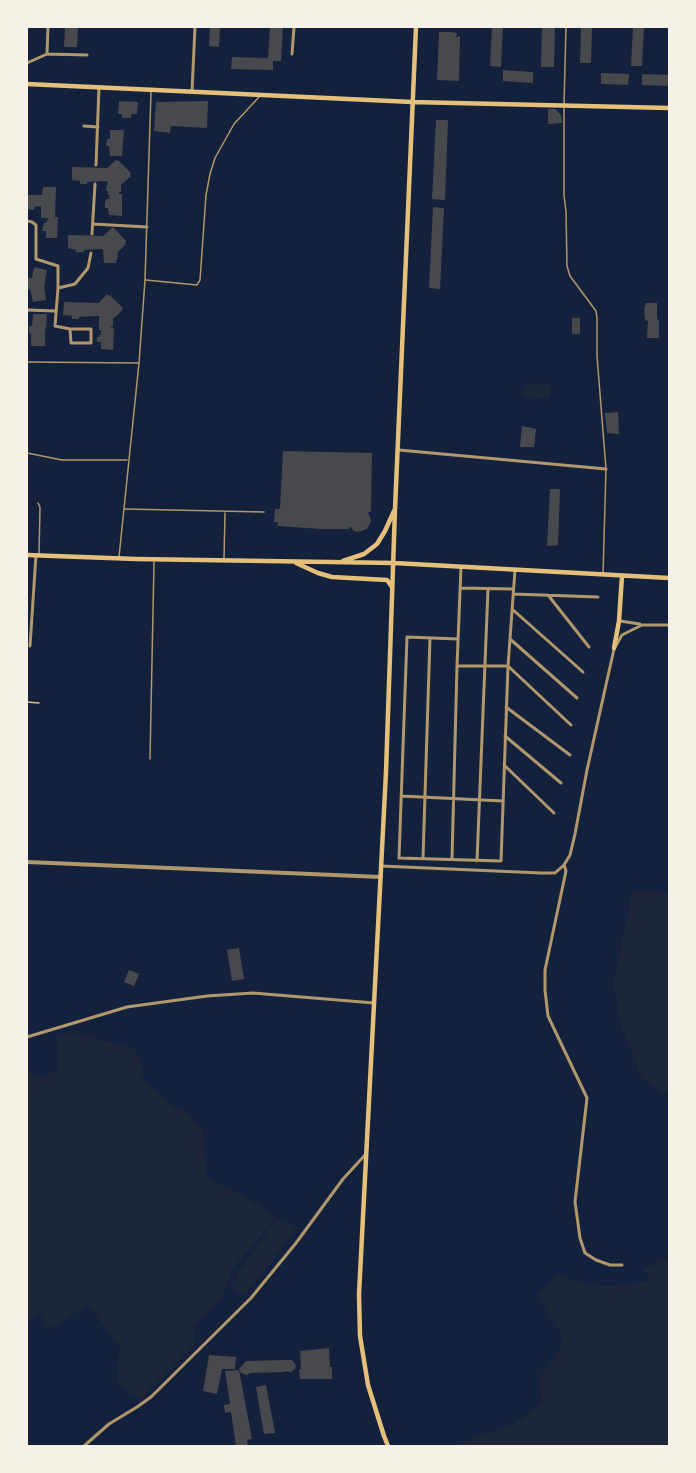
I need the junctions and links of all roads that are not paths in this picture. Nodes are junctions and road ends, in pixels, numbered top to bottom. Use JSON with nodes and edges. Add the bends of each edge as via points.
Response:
{"nodes":[{"id":1,"x":48,"y":27,"type":"edge"},
{"id":2,"x":195,"y":27,"type":"edge"},
{"id":3,"x":294,"y":27,"type":"edge"},
{"id":4,"x":416,"y":27,"type":"edge"},
{"id":5,"x":566,"y":27,"type":"edge"},
{"id":6,"x":47,"y":54,"type":"junction"},
{"id":7,"x":292,"y":54,"type":"dead end"},
{"id":8,"x":87,"y":55,"type":"dead end"},
{"id":9,"x":27,"y":63,"type":"edge"},
{"id":10,"x":27,"y":84,"type":"edge"},
{"id":11,"x":99,"y":87,"type":"junction"},
{"id":12,"x":151,"y":89,"type":"junction"},
{"id":13,"x":192,"y":91,"type":"junction"},
{"id":14,"x":261,"y":94,"type":"junction"},
{"id":15,"x":412,"y":102,"type":"junction"},
{"id":16,"x":564,"y":106,"type":"junction"},
{"id":17,"x":669,"y":108,"type":"edge"},
{"id":18,"x":84,"y":126,"type":"dead end"},
{"id":19,"x":98,"y":127,"type":"junction"},
{"id":20,"x":96,"y":165,"type":"dead end"},
{"id":21,"x":95,"y":184,"type":"dead end"},
{"id":22,"x":27,"y":221,"type":"edge"},
{"id":23,"x":93,"y":224,"type":"junction"},
{"id":24,"x":147,"y":227,"type":"junction"},
{"id":25,"x":92,"y":234,"type":"dead end"},
{"id":26,"x":91,"y":253,"type":"dead end"},
{"id":27,"x":145,"y":280,"type":"junction"},
{"id":28,"x":58,"y":288,"type":"junction"},
{"id":29,"x":27,"y":310,"type":"edge"},
{"id":30,"x":55,"y":311,"type":"junction"},
{"id":31,"x":70,"y":329,"type":"junction"},
{"id":32,"x":27,"y":362,"type":"edge"},
{"id":33,"x":139,"y":363,"type":"junction"},
{"id":34,"x":399,"y":450,"type":"junction"},
{"id":35,"x":27,"y":453,"type":"edge"},
{"id":36,"x":129,"y":460,"type":"junction"},
{"id":37,"x":606,"y":469,"type":"junction"},
{"id":38,"x":38,"y":503,"type":"dead end"},
{"id":39,"x":124,"y":509,"type":"junction"},
{"id":40,"x":395,"y":509,"type":"junction"},
{"id":41,"x":225,"y":511,"type":"junction"},
{"id":42,"x":264,"y":512,"type":"dead end"},
{"id":43,"x":27,"y":555,"type":"edge"},
{"id":44,"x":37,"y":555,"type":"junction"},
{"id":45,"x":119,"y":558,"type":"junction"},
{"id":46,"x":154,"y":559,"type":"junction"},
{"id":47,"x":224,"y":560,"type":"junction"},
{"id":48,"x":295,"y":562,"type":"junction"},
{"id":49,"x":340,"y":562,"type":"junction"},
{"id":50,"x":394,"y":563,"type":"junction"},
{"id":51,"x":461,"y":567,"type":"junction"},
{"id":52,"x":515,"y":570,"type":"junction"},
{"id":53,"x":603,"y":575,"type":"junction"},
{"id":54,"x":622,"y":576,"type":"junction"},
{"id":55,"x":669,"y":578,"type":"edge"},
{"id":56,"x":460,"y":588,"type":"junction"},
{"id":57,"x":488,"y":589,"type":"junction"},
{"id":58,"x":513,"y":589,"type":"junction"},
{"id":59,"x":393,"y":590,"type":"junction"},
{"id":60,"x":513,"y":594,"type":"junction"},
{"id":61,"x":548,"y":595,"type":"junction"},
{"id":62,"x":598,"y":597,"type":"dead end"},
{"id":63,"x":512,"y":609,"type":"junction"},
{"id":64,"x":619,"y":621,"type":"junction"},
{"id":65,"x":642,"y":625,"type":"junction"},
{"id":66,"x":669,"y":625,"type":"edge"},
{"id":67,"x":430,"y":638,"type":"junction"},
{"id":68,"x":458,"y":639,"type":"junction"},
{"id":69,"x":510,"y":639,"type":"junction"},
{"id":70,"x":29,"y":646,"type":"edge"},
{"id":71,"x":589,"y":647,"type":"dead end"},
{"id":72,"x":614,"y":648,"type":"junction"},
{"id":73,"x":457,"y":666,"type":"junction"},
{"id":74,"x":486,"y":666,"type":"junction"},
{"id":75,"x":508,"y":666,"type":"junction"},
{"id":76,"x":583,"y":672,"type":"dead end"},
{"id":77,"x":577,"y":698,"type":"dead end"},
{"id":78,"x":507,"y":707,"type":"junction"},
{"id":79,"x":570,"y":725,"type":"dead end"},
{"id":80,"x":506,"y":736,"type":"junction"},
{"id":81,"x":570,"y":755,"type":"dead end"},
{"id":82,"x":150,"y":759,"type":"dead end"},
{"id":83,"x":504,"y":765,"type":"junction"},
{"id":84,"x":561,"y":783,"type":"dead end"},
{"id":85,"x":401,"y":796,"type":"junction"},
{"id":86,"x":425,"y":797,"type":"junction"},
{"id":87,"x":454,"y":798,"type":"junction"},
{"id":88,"x":480,"y":800,"type":"junction"},
{"id":89,"x":503,"y":801,"type":"junction"},
{"id":90,"x":554,"y":813,"type":"dead end"},
{"id":91,"x":423,"y":859,"type":"junction"},
{"id":92,"x":452,"y":860,"type":"junction"},
{"id":93,"x":477,"y":861,"type":"junction"},
{"id":94,"x":27,"y":862,"type":"edge"},
{"id":95,"x":564,"y":865,"type":"junction"},
{"id":96,"x":381,"y":866,"type":"junction"},
{"id":97,"x":381,"y":877,"type":"junction"},
{"id":98,"x":374,"y":1003,"type":"junction"},
{"id":99,"x":27,"y":1037,"type":"edge"},
{"id":100,"x":366,"y":1153,"type":"junction"},
{"id":101,"x":622,"y":1265,"type":"dead end"},
{"id":102,"x":84,"y":1446,"type":"edge"},
{"id":103,"x":388,"y":1446,"type":"edge"}],
"edges":[{"from":1,"to":6,"type":"street"},
{"from":2,"to":13,"type":"street"},
{"from":3,"to":7,"type":"street"},
{"from":4,"to":15,"type":"main road"},
{"from":5,"to":16,"type":"lane"},
{"from":6,"to":8,"type":"street"},
{"from":6,"to":9,"type":"street"},
{"from":10,"to":11,"type":"main road"},
{"from":11,"to":12,"type":"main road"},
{"from":11,"to":19,"type":"street"},
{"from":12,"to":13,"type":"main road"},
{"from":12,"to":24,"type":"lane"},
{"from":13,"to":14,"type":"main road"},
{"from":14,"to":15,"type":"main road"},
{"from":14,"to":27,"type":"lane","via":[[234,123],[215,158],[206,195],[197,285]]},
{"from":15,"to":16,"type":"main road"},
{"from":15,"to":34,"type":"main road"},
{"from":16,"to":17,"type":"main road"},
{"from":16,"to":37,"type":"lane","via":[[567,266],[596,311]]},
{"from":18,"to":19,"type":"street"},
{"from":19,"to":20,"type":"street"},
{"from":21,"to":23,"type":"street"},
{"from":22,"to":28,"type":"street","via":[[36,225],[36,260],[58,266]]},
{"from":23,"to":24,"type":"street"},
{"from":23,"to":25,"type":"street"},
{"from":24,"to":27,"type":"lane"},
{"from":26,"to":28,"type":"street","via":[[88,268],[75,284]]},
{"from":27,"to":33,"type":"lane"},
{"from":28,"to":30,"type":"street"},
{"from":29,"to":30,"type":"street"},
{"from":30,"to":31,"type":"street","via":[[55,326]]},
{"from":31,"to":31,"type":"street","via":[[91,330],[91,344],[71,343]]},
{"from":32,"to":33,"type":"lane"},
{"from":33,"to":36,"type":"lane"},
{"from":34,"to":37,"type":"street"},
{"from":34,"to":40,"type":"main road"},
{"from":35,"to":36,"type":"lane","via":[[63,460]]},
{"from":36,"to":39,"type":"lane"},
{"from":37,"to":53,"type":"lane"},
{"from":38,"to":44,"type":"lane"},
{"from":39,"to":41,"type":"lane"},
{"from":39,"to":45,"type":"lane"},
{"from":40,"to":49,"type":"main road","via":[[377,544],[364,554]]},
{"from":40,"to":50,"type":"main road"},
{"from":41,"to":42,"type":"lane"},
{"from":41,"to":47,"type":"lane"},
{"from":43,"to":44,"type":"main road"},
{"from":44,"to":45,"type":"main road"},
{"from":44,"to":70,"type":"street"},
{"from":45,"to":46,"type":"main road"},
{"from":46,"to":47,"type":"main road"},
{"from":46,"to":82,"type":"lane"},
{"from":47,"to":48,"type":"main road"},
{"from":48,"to":49,"type":"main road"},
{"from":48,"to":59,"type":"main road","via":[[333,577],[387,580]]},
{"from":49,"to":50,"type":"main road"},
{"from":50,"to":51,"type":"main road"},
{"from":50,"to":59,"type":"main road"},
{"from":51,"to":52,"type":"main road"},
{"from":51,"to":56,"type":"street"},
{"from":52,"to":53,"type":"main road"},
{"from":52,"to":58,"type":"street"},
{"from":53,"to":54,"type":"main road"},
{"from":54,"to":55,"type":"main road"},
{"from":54,"to":64,"type":"main road"},
{"from":56,"to":57,"type":"street"},
{"from":56,"to":68,"type":"street"},
{"from":57,"to":58,"type":"street"},
{"from":57,"to":74,"type":"street"},
{"from":58,"to":60,"type":"street"},
{"from":59,"to":96,"type":"main road"},
{"from":60,"to":61,"type":"street"},
{"from":60,"to":63,"type":"street"},
{"from":61,"to":62,"type":"street"},
{"from":61,"to":71,"type":"street"},
{"from":63,"to":69,"type":"street"},
{"from":63,"to":76,"type":"street"},
{"from":64,"to":65,"type":"street"},
{"from":64,"to":72,"type":"main road"},
{"from":65,"to":66,"type":"street"},
{"from":65,"to":72,"type":"street","via":[[622,635]]},
{"from":67,"to":68,"type":"street"},
{"from":67,"to":85,"type":"street","via":[[407,638]]},
{"from":67,"to":86,"type":"street"},
{"from":68,"to":73,"type":"street"},
{"from":69,"to":75,"type":"street"},
{"from":69,"to":77,"type":"street"},
{"from":72,"to":95,"type":"street","via":[[570,855]]},
{"from":73,"to":74,"type":"street"},
{"from":73,"to":87,"type":"street"},
{"from":74,"to":75,"type":"street"},
{"from":74,"to":88,"type":"street"},
{"from":75,"to":78,"type":"street"},
{"from":75,"to":79,"type":"street"},
{"from":78,"to":80,"type":"street"},
{"from":78,"to":81,"type":"street"},
{"from":80,"to":83,"type":"street"},
{"from":80,"to":84,"type":"street"},
{"from":83,"to":89,"type":"street"},
{"from":83,"to":90,"type":"street"},
{"from":85,"to":86,"type":"street"},
{"from":85,"to":91,"type":"street","via":[[399,858]]},
{"from":86,"to":87,"type":"street"},
{"from":86,"to":91,"type":"street"},
{"from":87,"to":88,"type":"street"},
{"from":87,"to":92,"type":"street"},
{"from":88,"to":89,"type":"street"},
{"from":88,"to":93,"type":"street"},
{"from":89,"to":93,"type":"street","via":[[501,861]]},
{"from":91,"to":92,"type":"street"},
{"from":92,"to":93,"type":"street"},
{"from":94,"to":97,"type":"street"},
{"from":95,"to":96,"type":"street","via":[[555,873]]},
{"from":95,"to":101,"type":"street","via":[[544,990],[548,1016],[587,1098],[575,1202],[580,1238],[585,1253],[610,1265]]},
{"from":96,"to":97,"type":"main road"},
{"from":97,"to":98,"type":"main road"},
{"from":98,"to":99,"type":"street","via":[[254,993],[207,996],[127,1007]]},
{"from":98,"to":100,"type":"main road"},
{"from":100,"to":102,"type":"street","via":[[251,1298],[151,1396]]},
{"from":100,"to":103,"type":"main road","via":[[360,1336],[368,1385]]}]}
